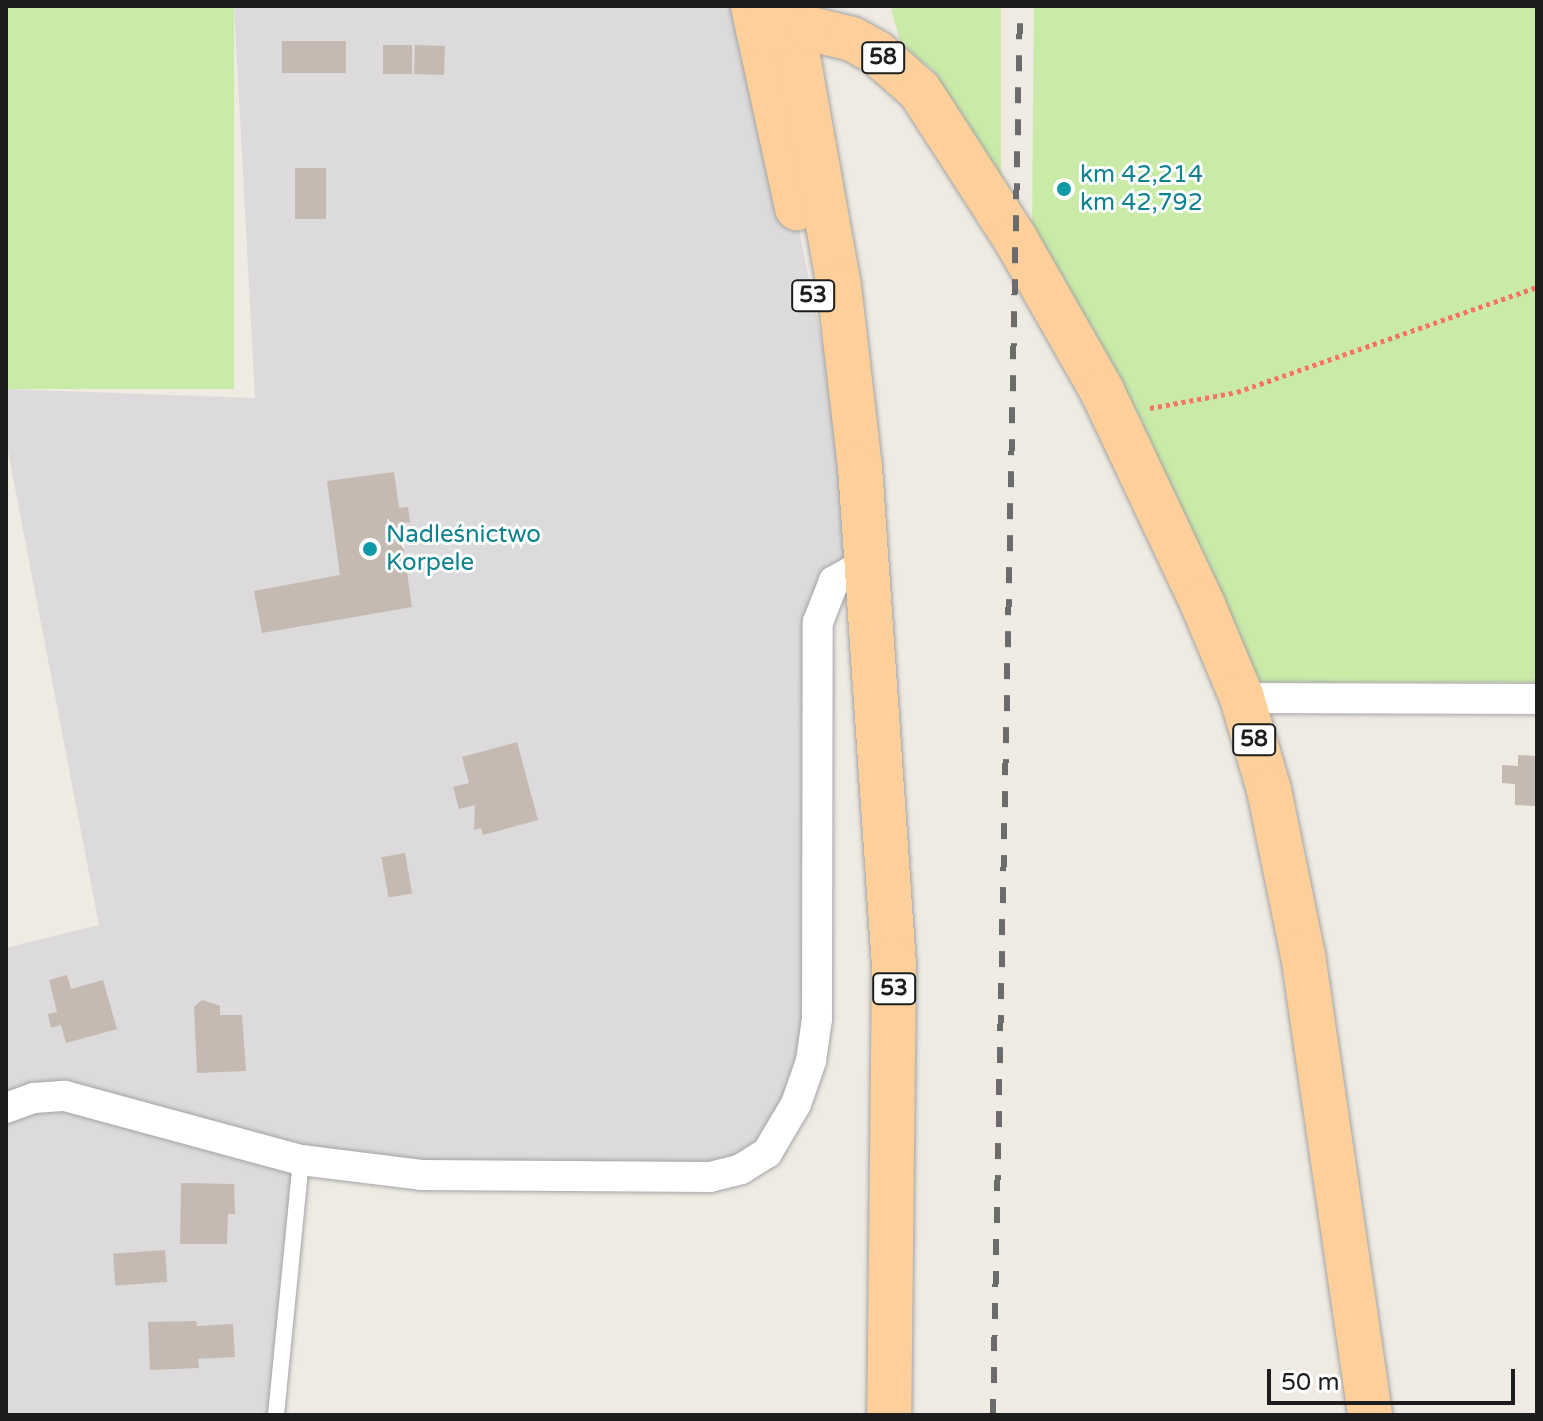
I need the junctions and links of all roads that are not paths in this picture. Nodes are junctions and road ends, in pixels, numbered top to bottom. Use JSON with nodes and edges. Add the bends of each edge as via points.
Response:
{"nodes":[{"id":1,"x":773,"y":18,"type":"edge"},
{"id":2,"x":867,"y":563,"type":"junction"},
{"id":3,"x":1242,"y":698,"type":"junction"},
{"id":4,"x":1537,"y":699,"type":"edge"},
{"id":5,"x":6,"y":1108,"type":"edge"},
{"id":6,"x":301,"y":1160,"type":"junction"},
{"id":7,"x":276,"y":1415,"type":"edge"},
{"id":8,"x":889,"y":1415,"type":"edge"},
{"id":9,"x":1370,"y":1415,"type":"edge"}],
"edges":[{"from":1,"to":2,"type":"main road","number":"53"},
{"from":1,"to":3,"type":"main road","number":"58","via":[[852,39],[877,53],[920,91],[1016,240],[1113,414]]},
{"from":2,"to":6,"type":"street","via":[[834,581],[818,622],[817,1019],[811,1061],[796,1104],[767,1153],[741,1169],[710,1177],[421,1175]]},
{"from":2,"to":8,"type":"main road","number":"53","via":[[894,963]]},
{"from":3,"to":4,"type":"street"},
{"from":3,"to":9,"type":"main road","number":"58","via":[[1269,790],[1303,955]]},
{"from":5,"to":6,"type":"street","via":[[34,1098],[65,1096]]},
{"from":6,"to":7,"type":"lane"}]}
